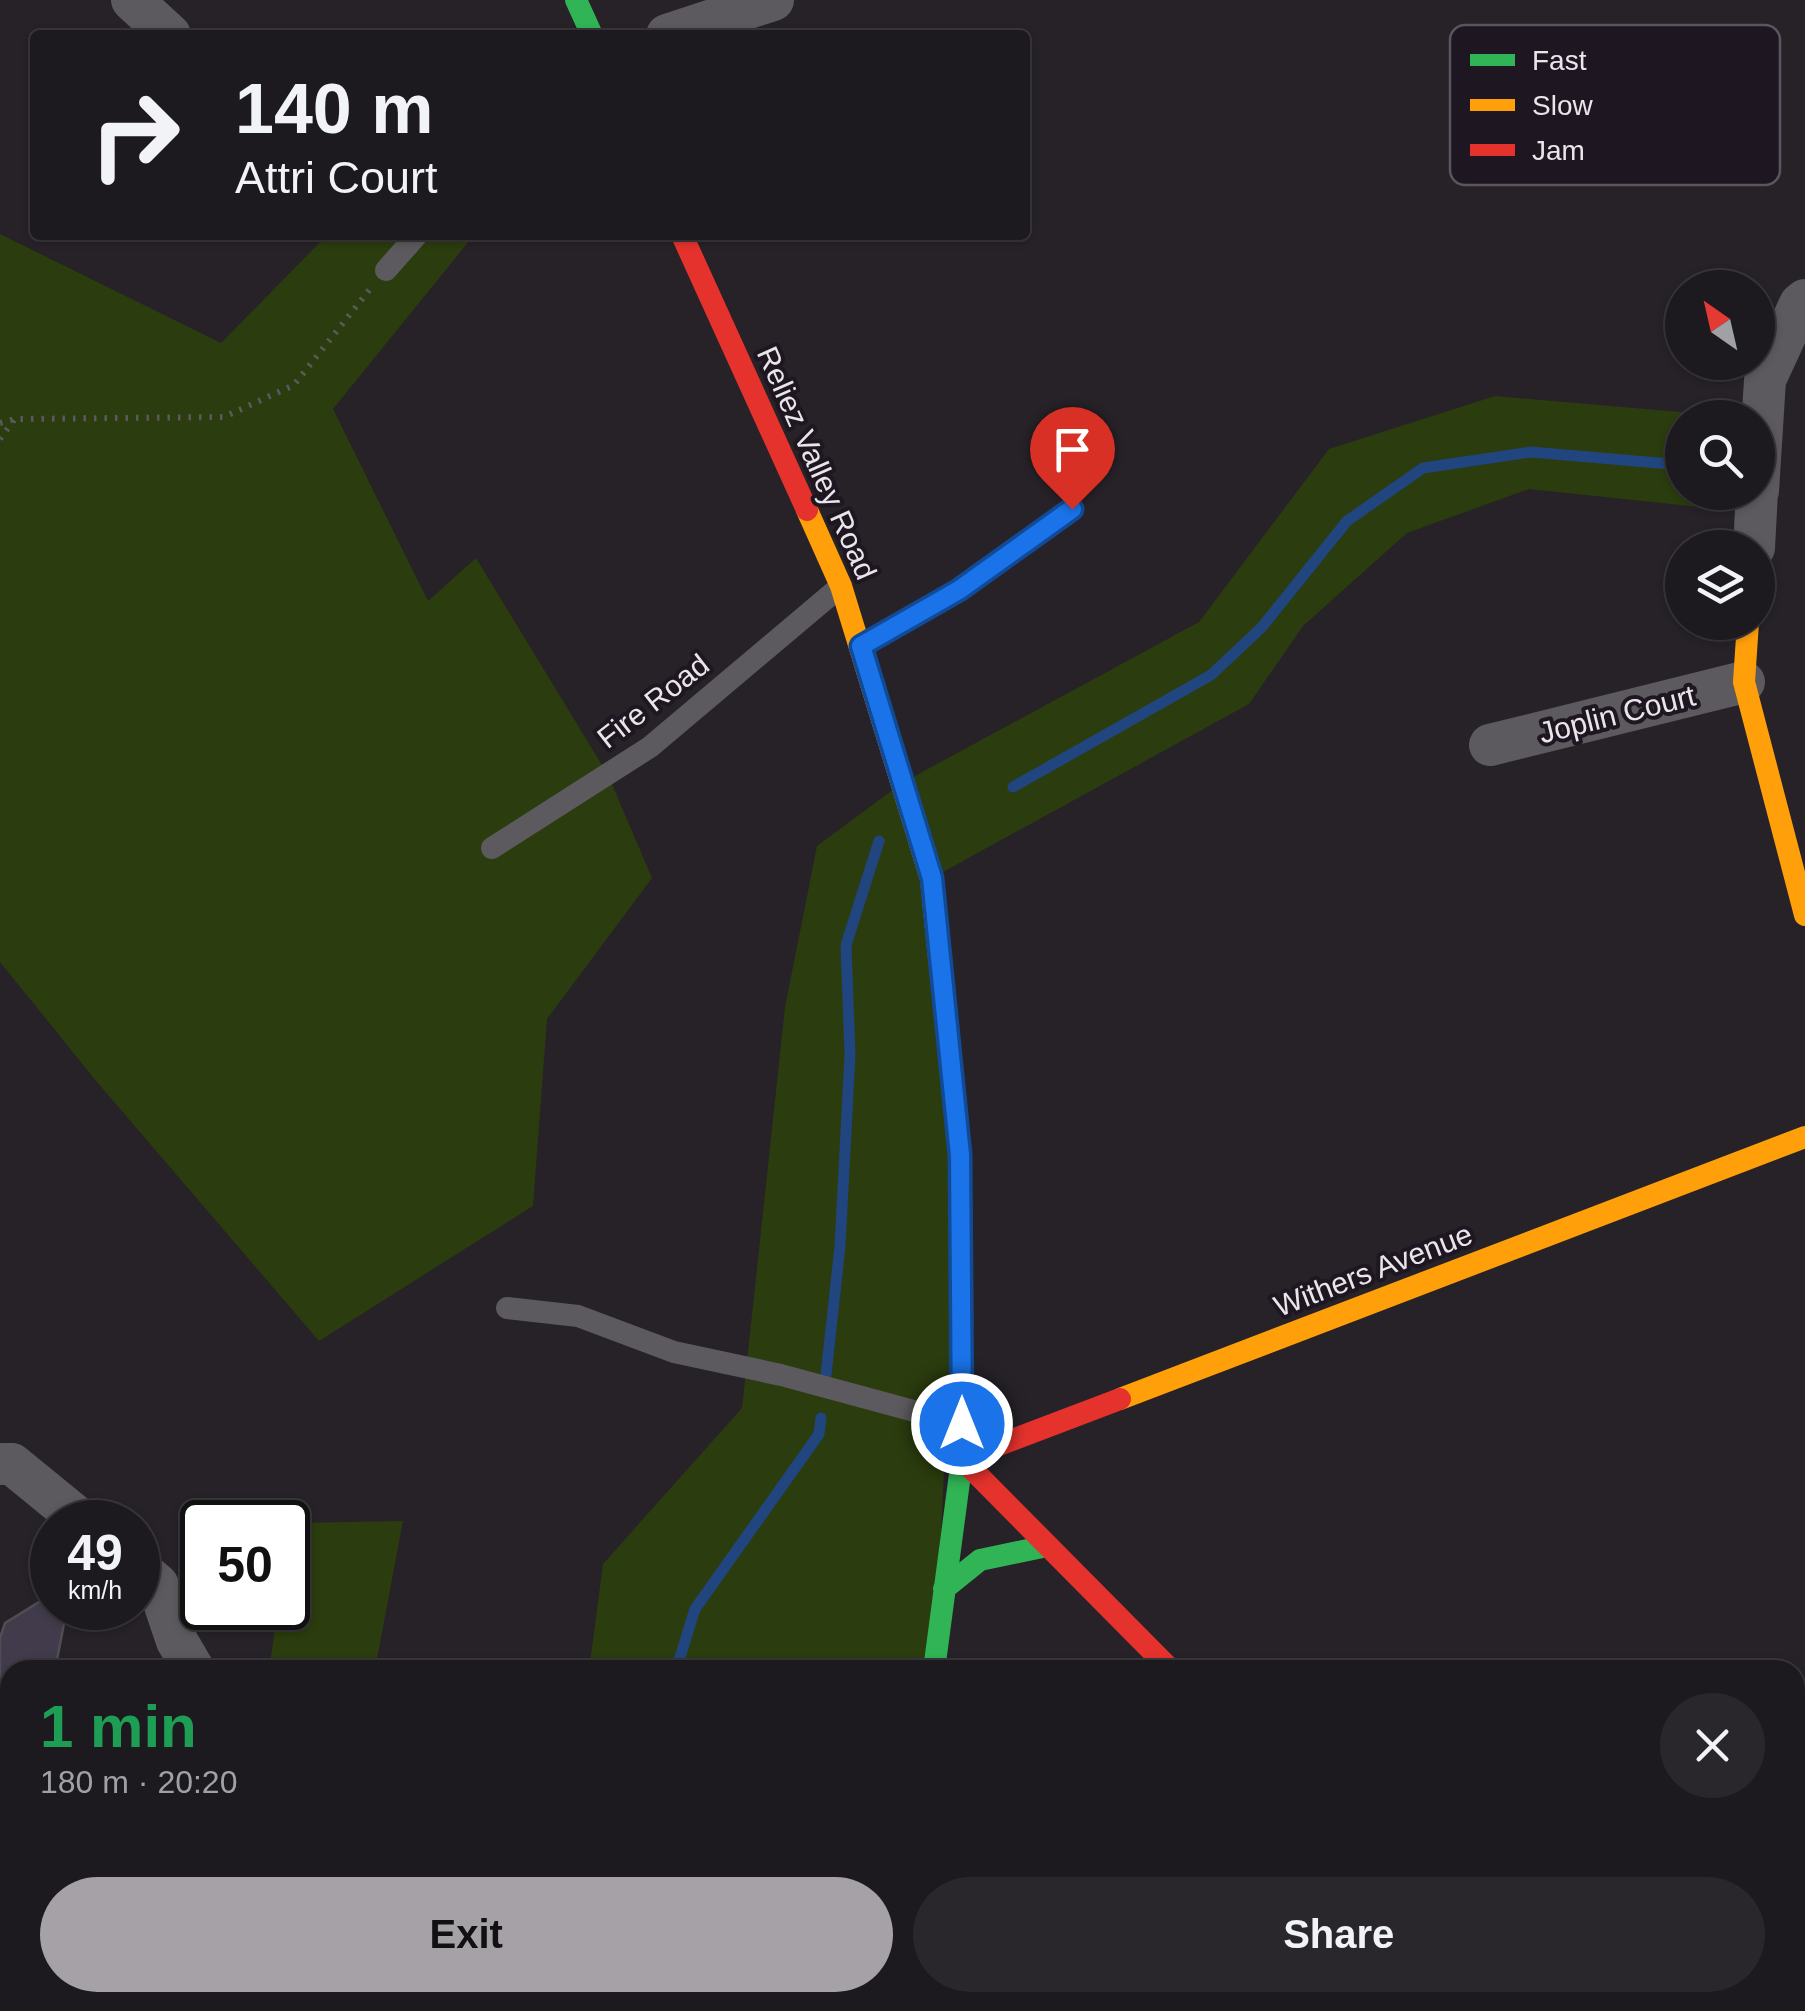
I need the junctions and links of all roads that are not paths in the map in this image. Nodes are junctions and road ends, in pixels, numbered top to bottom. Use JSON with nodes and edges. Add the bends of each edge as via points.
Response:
{"nodes":[{"id":1,"x":132,"y":0,"type":"edge"},
{"id":2,"x":576,"y":0,"type":"edge"},
{"id":3,"x":773,"y":0,"type":"edge"},
{"id":4,"x":165,"y":30,"type":"edge"},
{"id":5,"x":590,"y":30,"type":"edge"},
{"id":6,"x":682,"y":30,"type":"edge"},
{"id":7,"x":413,"y":240,"type":"edge"},
{"id":8,"x":684,"y":240,"type":"edge"},
{"id":9,"x":386,"y":270,"type":"road end"},
{"id":10,"x":1805,"y":300,"type":"edge"},
{"id":11,"x":1764,"y":400,"type":"edge"},
{"id":12,"x":1072,"y":509,"type":"dead end"},
{"id":13,"x":840,"y":586,"type":"junction"},
{"id":14,"x":1747,"y":640,"type":"edge"},
{"id":15,"x":861,"y":646,"type":"junction"},
{"id":16,"x":1744,"y":682,"type":"junction"},
{"id":17,"x":1490,"y":745,"type":"dead end"},
{"id":18,"x":492,"y":848,"type":"dead end"},
{"id":19,"x":1805,"y":915,"type":"edge"},
{"id":20,"x":1805,"y":1136,"type":"edge"},
{"id":21,"x":507,"y":1308,"type":"dead end"},
{"id":22,"x":962,"y":1424,"type":"junction"},
{"id":23,"x":962,"y":1460,"type":"junction"},
{"id":24,"x":0,"y":1464,"type":"edge"},
{"id":25,"x":56,"y":1500,"type":"edge"},
{"id":26,"x":1047,"y":1546,"type":"junction"},
{"id":27,"x":944,"y":1589,"type":"junction"},
{"id":28,"x":160,"y":1592,"type":"edge"},
{"id":29,"x":188,"y":1660,"type":"edge"},
{"id":30,"x":935,"y":1660,"type":"edge"},
{"id":31,"x":1160,"y":1660,"type":"edge"}],
"edges":[{"from":1,"to":4,"type":"street"},
{"from":2,"to":5,"type":"street"},
{"from":3,"to":6,"type":"street"},
{"from":7,"to":9,"type":"lane"},
{"from":8,"to":13,"type":"street","name":"Reliez Valley Road"},
{"from":10,"to":11,"type":"street","via":[[1765,380]]},
{"from":12,"to":15,"type":"street","via":[[959,590]]},
{"from":13,"to":15,"type":"street","name":"Reliez Valley Road"},
{"from":13,"to":18,"type":"lane","name":"Fire Road","via":[[650,748]]},
{"from":14,"to":16,"type":"street"},
{"from":15,"to":22,"type":"street","name":"Reliez Valley Road","via":[[932,878],[960,1155]]},
{"from":16,"to":17,"type":"street","name":"Joplin Court"},
{"from":16,"to":19,"type":"street"},
{"from":20,"to":23,"type":"street","name":"Withers Avenue"},
{"from":21,"to":22,"type":"lane","via":[[578,1316],[674,1352]]},
{"from":22,"to":23,"type":"street","name":"Reliez Valley Road"},
{"from":23,"to":26,"type":"street"},
{"from":23,"to":27,"type":"street","name":"Reliez Valley Road"},
{"from":24,"to":25,"type":"street","via":[[12,1464]]},
{"from":26,"to":27,"type":"street","via":[[980,1560]]},
{"from":26,"to":31,"type":"street"},
{"from":27,"to":30,"type":"street","name":"Reliez Valley Road"},
{"from":28,"to":29,"type":"street"}]}
